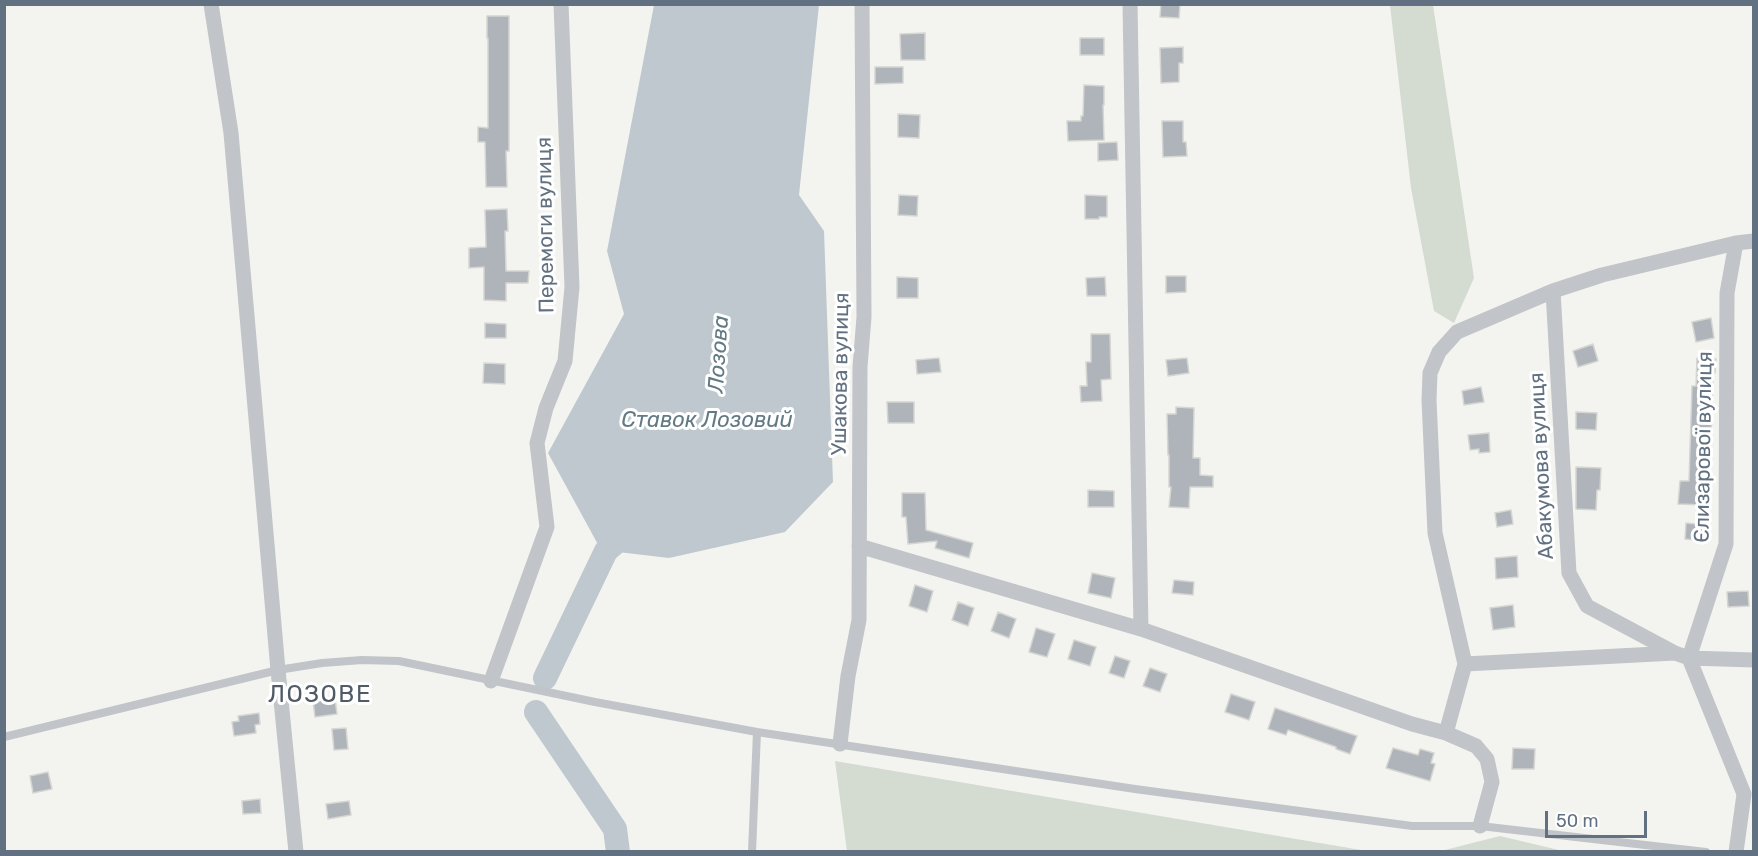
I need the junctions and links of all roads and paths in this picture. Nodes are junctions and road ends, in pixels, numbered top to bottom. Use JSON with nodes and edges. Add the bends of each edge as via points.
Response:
{"nodes":[{"id":1,"x":211,"y":4,"type":"edge"},
{"id":2,"x":561,"y":4,"type":"edge"},
{"id":3,"x":862,"y":4,"type":"edge"},
{"id":4,"x":1130,"y":4,"type":"edge"},
{"id":5,"x":1754,"y":241,"type":"edge"},
{"id":6,"x":1736,"y":243,"type":"junction"},
{"id":7,"x":1553,"y":291,"type":"junction"},
{"id":8,"x":859,"y":546,"type":"junction"},
{"id":9,"x":1141,"y":629,"type":"junction"},
{"id":10,"x":1682,"y":656,"type":"junction"},
{"id":11,"x":1754,"y":660,"type":"edge"},
{"id":12,"x":1465,"y":664,"type":"junction"},
{"id":13,"x":279,"y":670,"type":"junction"},
{"id":14,"x":491,"y":681,"type":"junction"},
{"id":15,"x":757,"y":732,"type":"junction"},
{"id":16,"x":1446,"y":732,"type":"junction"},
{"id":17,"x":4,"y":737,"type":"edge"},
{"id":18,"x":840,"y":744,"type":"junction"},
{"id":19,"x":1480,"y":826,"type":"junction"},
{"id":20,"x":296,"y":852,"type":"edge"},
{"id":21,"x":752,"y":852,"type":"edge"},
{"id":22,"x":1706,"y":852,"type":"edge"},
{"id":23,"x":1736,"y":852,"type":"edge"}],
"edges":[{"from":1,"to":13,"type":"street","via":[[231,133]]},
{"from":2,"to":14,"type":"street","name":"Перемоги вулиця","via":[[572,287],[565,361],[537,443],[547,527]]},
{"from":3,"to":8,"type":"street","name":"Ушакова вулиця","via":[[864,317]]},
{"from":4,"to":9,"type":"street"},
{"from":5,"to":6,"type":"street"},
{"from":6,"to":7,"type":"street","via":[[1602,275]]},
{"from":6,"to":10,"type":"street","name":"Єлизарової вулиця","via":[[1727,293],[1726,544]]},
{"from":7,"to":10,"type":"street","name":"Абакумова вулиця","via":[[1569,573],[1587,606]]},
{"from":7,"to":12,"type":"street","via":[[1457,332],[1439,352],[1430,373],[1435,533]]},
{"from":8,"to":9,"type":"street"},
{"from":8,"to":18,"type":"street","name":"Ушакова вулиця","via":[[859,620]]},
{"from":9,"to":16,"type":"street","via":[[1412,724]]},
{"from":10,"to":11,"type":"street"},
{"from":10,"to":12,"type":"street"},
{"from":10,"to":23,"type":"street","via":[[1744,794]]},
{"from":12,"to":16,"type":"street"},
{"from":13,"to":14,"type":"lane","via":[[322,663],[399,661]]},
{"from":13,"to":17,"type":"lane"},
{"from":13,"to":20,"type":"street"},
{"from":14,"to":15,"type":"lane"},
{"from":15,"to":18,"type":"lane"},
{"from":15,"to":21,"type":"lane"},
{"from":16,"to":19,"type":"street","via":[[1476,746],[1487,759],[1492,782]]},
{"from":18,"to":19,"type":"lane","via":[[1401,825]]},
{"from":19,"to":22,"type":"lane"}]}
